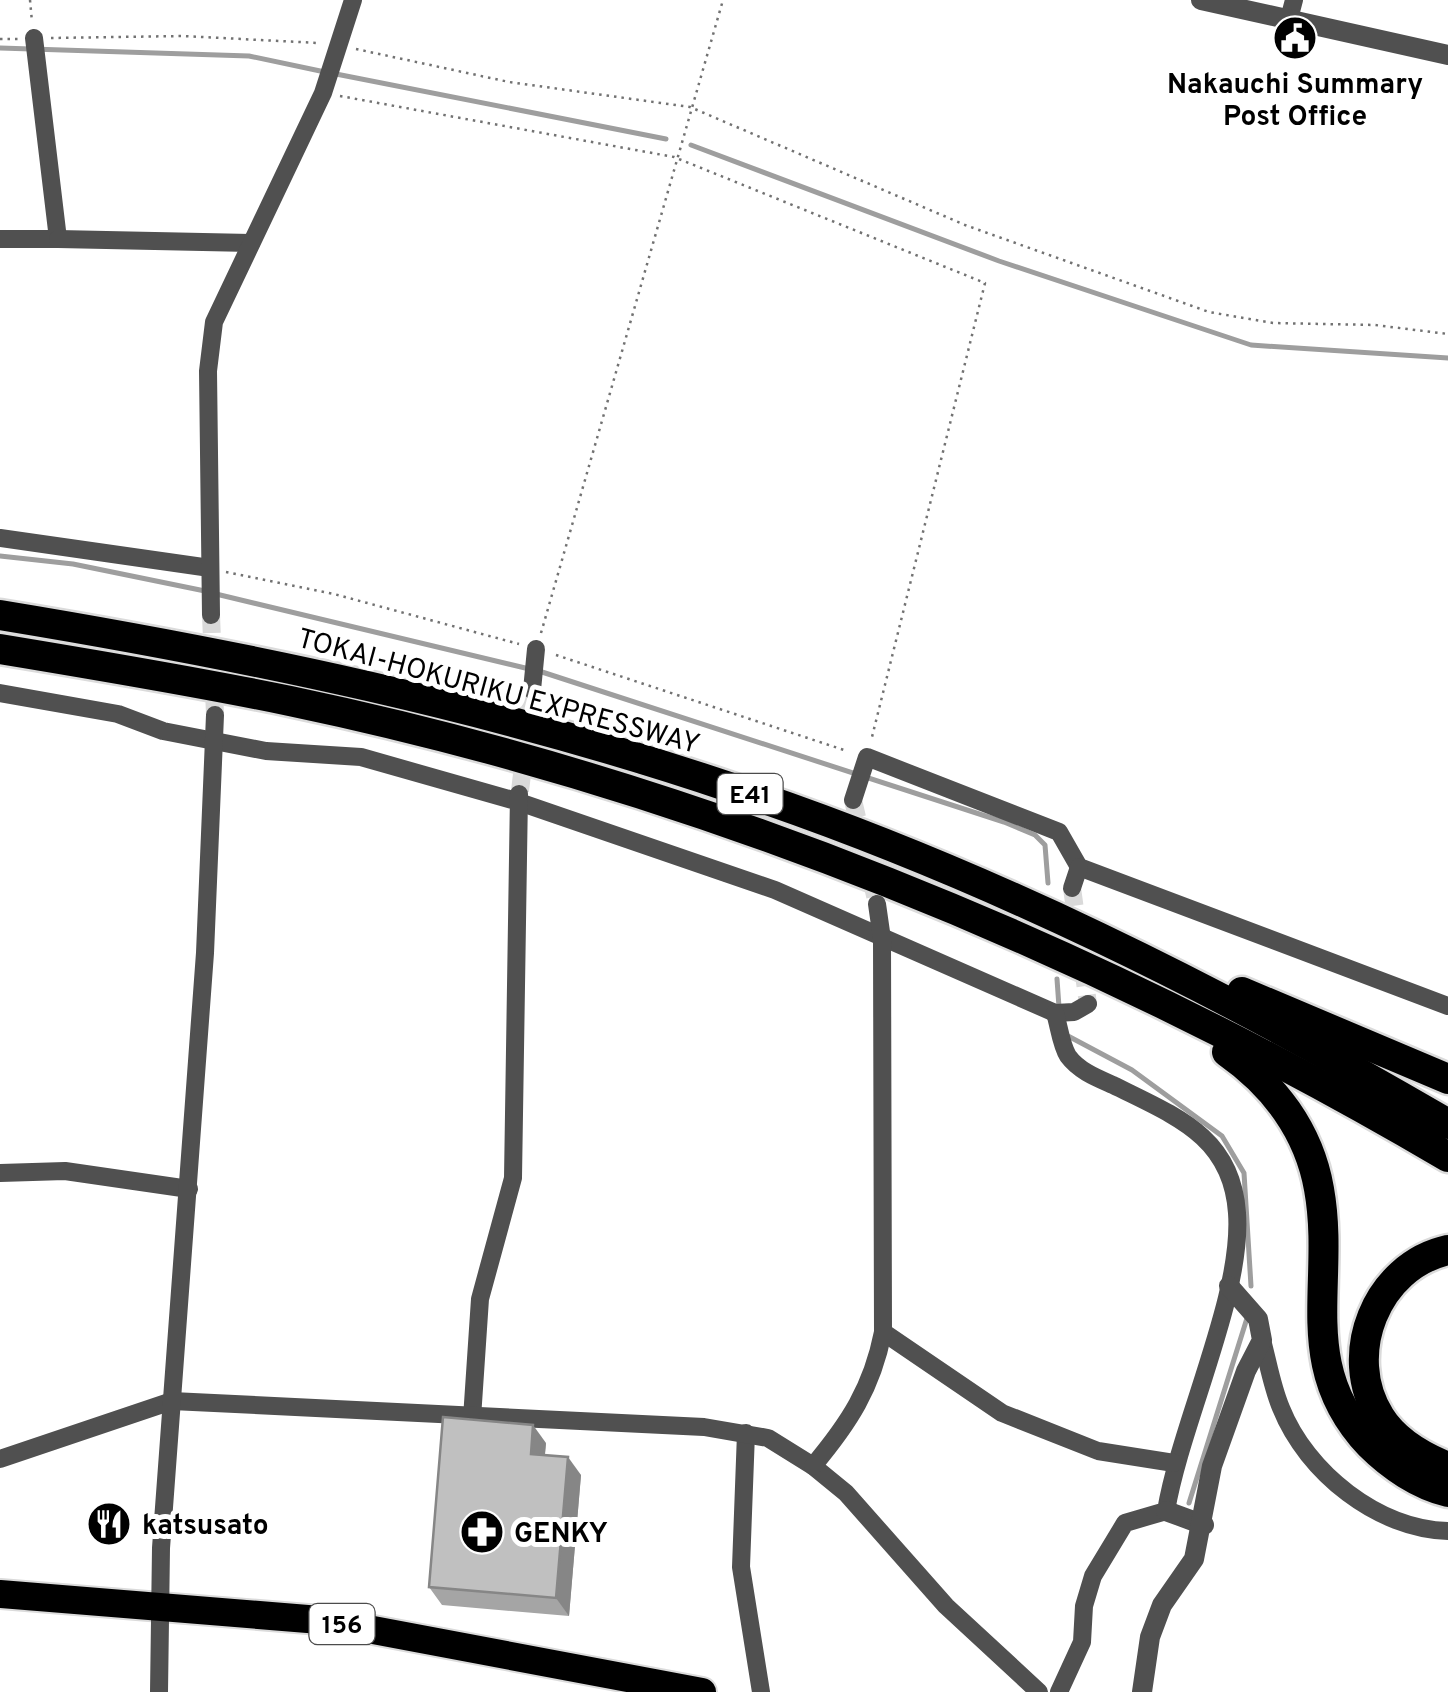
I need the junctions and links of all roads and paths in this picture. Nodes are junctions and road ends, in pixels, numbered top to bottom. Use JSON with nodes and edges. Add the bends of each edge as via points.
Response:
{"nodes":[{"id":1,"x":30,"y":0,"type":"edge"},
{"id":2,"x":353,"y":0,"type":"edge"},
{"id":3,"x":723,"y":0,"type":"edge"},
{"id":4,"x":1201,"y":0,"type":"edge"},
{"id":5,"x":1291,"y":9,"type":"edge"},
{"id":6,"x":34,"y":45,"type":"junction"},
{"id":7,"x":340,"y":50,"type":"junction"},
{"id":8,"x":1448,"y":56,"type":"edge"},
{"id":9,"x":325,"y":89,"type":"junction"},
{"id":10,"x":690,"y":107,"type":"junction"},
{"id":11,"x":674,"y":157,"type":"junction"},
{"id":12,"x":0,"y":239,"type":"edge"},
{"id":13,"x":58,"y":239,"type":"junction"},
{"id":14,"x":251,"y":243,"type":"junction"},
{"id":15,"x":1448,"y":334,"type":"edge"},
{"id":16,"x":0,"y":538,"type":"edge"},
{"id":17,"x":210,"y":572,"type":"junction"},
{"id":18,"x":211,"y":613,"type":"tunnel mouth"},
{"id":19,"x":0,"y":615,"type":"edge"},
{"id":20,"x":0,"y":649,"type":"edge"},
{"id":21,"x":536,"y":654,"type":"junction"},
{"id":22,"x":532,"y":686,"type":"tunnel mouth"},
{"id":23,"x":0,"y":693,"type":"edge"},
{"id":24,"x":215,"y":715,"type":"tunnel mouth"},
{"id":25,"x":216,"y":741,"type":"junction"},
{"id":26,"x":866,"y":762,"type":"junction"},
{"id":27,"x":855,"y":795,"type":"tunnel mouth"},
{"id":28,"x":518,"y":796,"type":"junction"},
{"id":29,"x":1079,"y":867,"type":"junction"},
{"id":30,"x":1072,"y":888,"type":"tunnel mouth"},
{"id":31,"x":879,"y":892,"type":"junction"},
{"id":32,"x":1026,"y":903,"type":"junction"},
{"id":33,"x":882,"y":938,"type":"junction"},
{"id":34,"x":1448,"y":1006,"type":"edge"},
{"id":35,"x":1448,"y":1079,"type":"edge"},
{"id":36,"x":1448,"y":1124,"type":"edge"},
{"id":37,"x":1448,"y":1158,"type":"edge"},
{"id":38,"x":0,"y":1173,"type":"edge"},
{"id":39,"x":189,"y":1189,"type":"junction"},
{"id":40,"x":1448,"y":1250,"type":"edge"},
{"id":41,"x":1229,"y":1286,"type":"junction"},
{"id":42,"x":883,"y":1332,"type":"junction"},
{"id":43,"x":1262,"y":1340,"type":"junction"},
{"id":44,"x":172,"y":1401,"type":"junction"},
{"id":45,"x":472,"y":1418,"type":"junction"},
{"id":46,"x":746,"y":1433,"type":"junction"},
{"id":47,"x":0,"y":1459,"type":"edge"},
{"id":48,"x":1174,"y":1463,"type":"junction"},
{"id":49,"x":813,"y":1466,"type":"junction"},
{"id":50,"x":1448,"y":1468,"type":"edge"},
{"id":51,"x":1448,"y":1492,"type":"edge"},
{"id":52,"x":1166,"y":1511,"type":"junction"},
{"id":53,"x":1204,"y":1525,"type":"junction"},
{"id":54,"x":1448,"y":1531,"type":"edge"},
{"id":55,"x":0,"y":1594,"type":"edge"},
{"id":56,"x":158,"y":1604,"type":"junction"},
{"id":57,"x":691,"y":1691,"type":"edge"},
{"id":58,"x":159,"y":1692,"type":"edge"},
{"id":59,"x":761,"y":1692,"type":"edge"},
{"id":60,"x":1039,"y":1692,"type":"edge"},
{"id":61,"x":1059,"y":1692,"type":"edge"},
{"id":62,"x":1142,"y":1692,"type":"edge"}],
"edges":[{"from":1,"to":6,"type":"path"},
{"from":2,"to":7,"type":"street"},
{"from":3,"to":10,"type":"path"},
{"from":4,"to":5,"type":"street"},
{"from":5,"to":8,"type":"street"},
{"from":6,"to":7,"type":"path","via":[[183,36],[292,39]]},
{"from":6,"to":13,"type":"street"},
{"from":7,"to":9,"type":"street"},
{"from":7,"to":10,"type":"path"},
{"from":9,"to":11,"type":"path"},
{"from":9,"to":14,"type":"street"},
{"from":10,"to":11,"type":"path"},
{"from":10,"to":15,"type":"path","via":[[965,225],[1209,312],[1273,323]]},
{"from":11,"to":21,"type":"path"},
{"from":11,"to":26,"type":"path","via":[[985,283]]},
{"from":12,"to":13,"type":"street"},
{"from":13,"to":14,"type":"street"},
{"from":14,"to":17,"type":"street","via":[[214,322],[208,371]]},
{"from":16,"to":17,"type":"street"},
{"from":17,"to":18,"type":"street"},
{"from":17,"to":21,"type":"path","via":[[334,594]]},
{"from":19,"to":32,"type":"highway","name":"TOKAI-HOKURIKU EXPRESSWAY","number":"E41","via":[[302,668],[600,745],[735,788]]},
{"from":20,"to":31,"type":"highway","number":"E41","via":[[294,702],[437,737],[728,823]]},
{"from":21,"to":22,"type":"street"},
{"from":21,"to":26,"type":"path"},
{"from":23,"to":25,"type":"street","via":[[118,714]]},
{"from":24,"to":25,"type":"street"},
{"from":25,"to":28,"type":"street","via":[[361,757]]},
{"from":25,"to":39,"type":"street"},
{"from":26,"to":27,"type":"street"},
{"from":26,"to":29,"type":"street","via":[[1059,832]]},
{"from":28,"to":33,"type":"street","via":[[775,890]]},
{"from":28,"to":45,"type":"street","via":[[514,1162],[480,1299]]},
{"from":29,"to":30,"type":"street"},
{"from":29,"to":34,"type":"street"},
{"from":31,"to":33,"type":"street"},
{"from":31,"to":37,"type":"highway","number":"E41","via":[[1021,936],[1157,1000]]},
{"from":31,"to":51,"type":"highway","via":[[1209,1040],[1277,1095],[1319,1187],[1319,1316],[1333,1393],[1352,1426],[1380,1454]]},
{"from":32,"to":35,"type":"highway"},
{"from":32,"to":36,"type":"highway","name":"TOKAI-HOKURIKU EXPRESSWAY","number":"E41"},
{"from":33,"to":41,"type":"street","via":[[1068,1010],[1066,1054],[1081,1070],[1169,1113],[1211,1142],[1232,1173],[1238,1218]]},
{"from":33,"to":42,"type":"street"},
{"from":38,"to":39,"type":"street","via":[[64,1171]]},
{"from":39,"to":44,"type":"street"},
{"from":40,"to":50,"type":"highway","via":[[1413,1265],[1390,1285],[1365,1335],[1364,1368],[1381,1420],[1402,1442]]},
{"from":41,"to":43,"type":"street","via":[[1258,1319]]},
{"from":41,"to":48,"type":"street"},
{"from":42,"to":48,"type":"street","via":[[1002,1413],[1098,1451]]},
{"from":42,"to":49,"type":"street","via":[[874,1376],[852,1418]]},
{"from":43,"to":53,"type":"street","via":[[1212,1466]]},
{"from":43,"to":54,"type":"street","via":[[1280,1408],[1307,1455],[1365,1505],[1423,1530]]},
{"from":44,"to":45,"type":"street"},
{"from":44,"to":47,"type":"street"},
{"from":44,"to":56,"type":"street"},
{"from":45,"to":46,"type":"street"},
{"from":46,"to":49,"type":"street","via":[[768,1438]]},
{"from":46,"to":59,"type":"street","via":[[741,1568]]},
{"from":48,"to":52,"type":"street"},
{"from":49,"to":60,"type":"street"},
{"from":52,"to":53,"type":"street"},
{"from":52,"to":61,"type":"street","via":[[1125,1524],[1093,1576],[1082,1642]]},
{"from":53,"to":62,"type":"street","via":[[1194,1559],[1162,1605],[1150,1637]]},
{"from":55,"to":56,"type":"highway","number":"156"},
{"from":56,"to":57,"type":"highway","number":"156","via":[[320,1620]]},
{"from":56,"to":58,"type":"street"}]}
